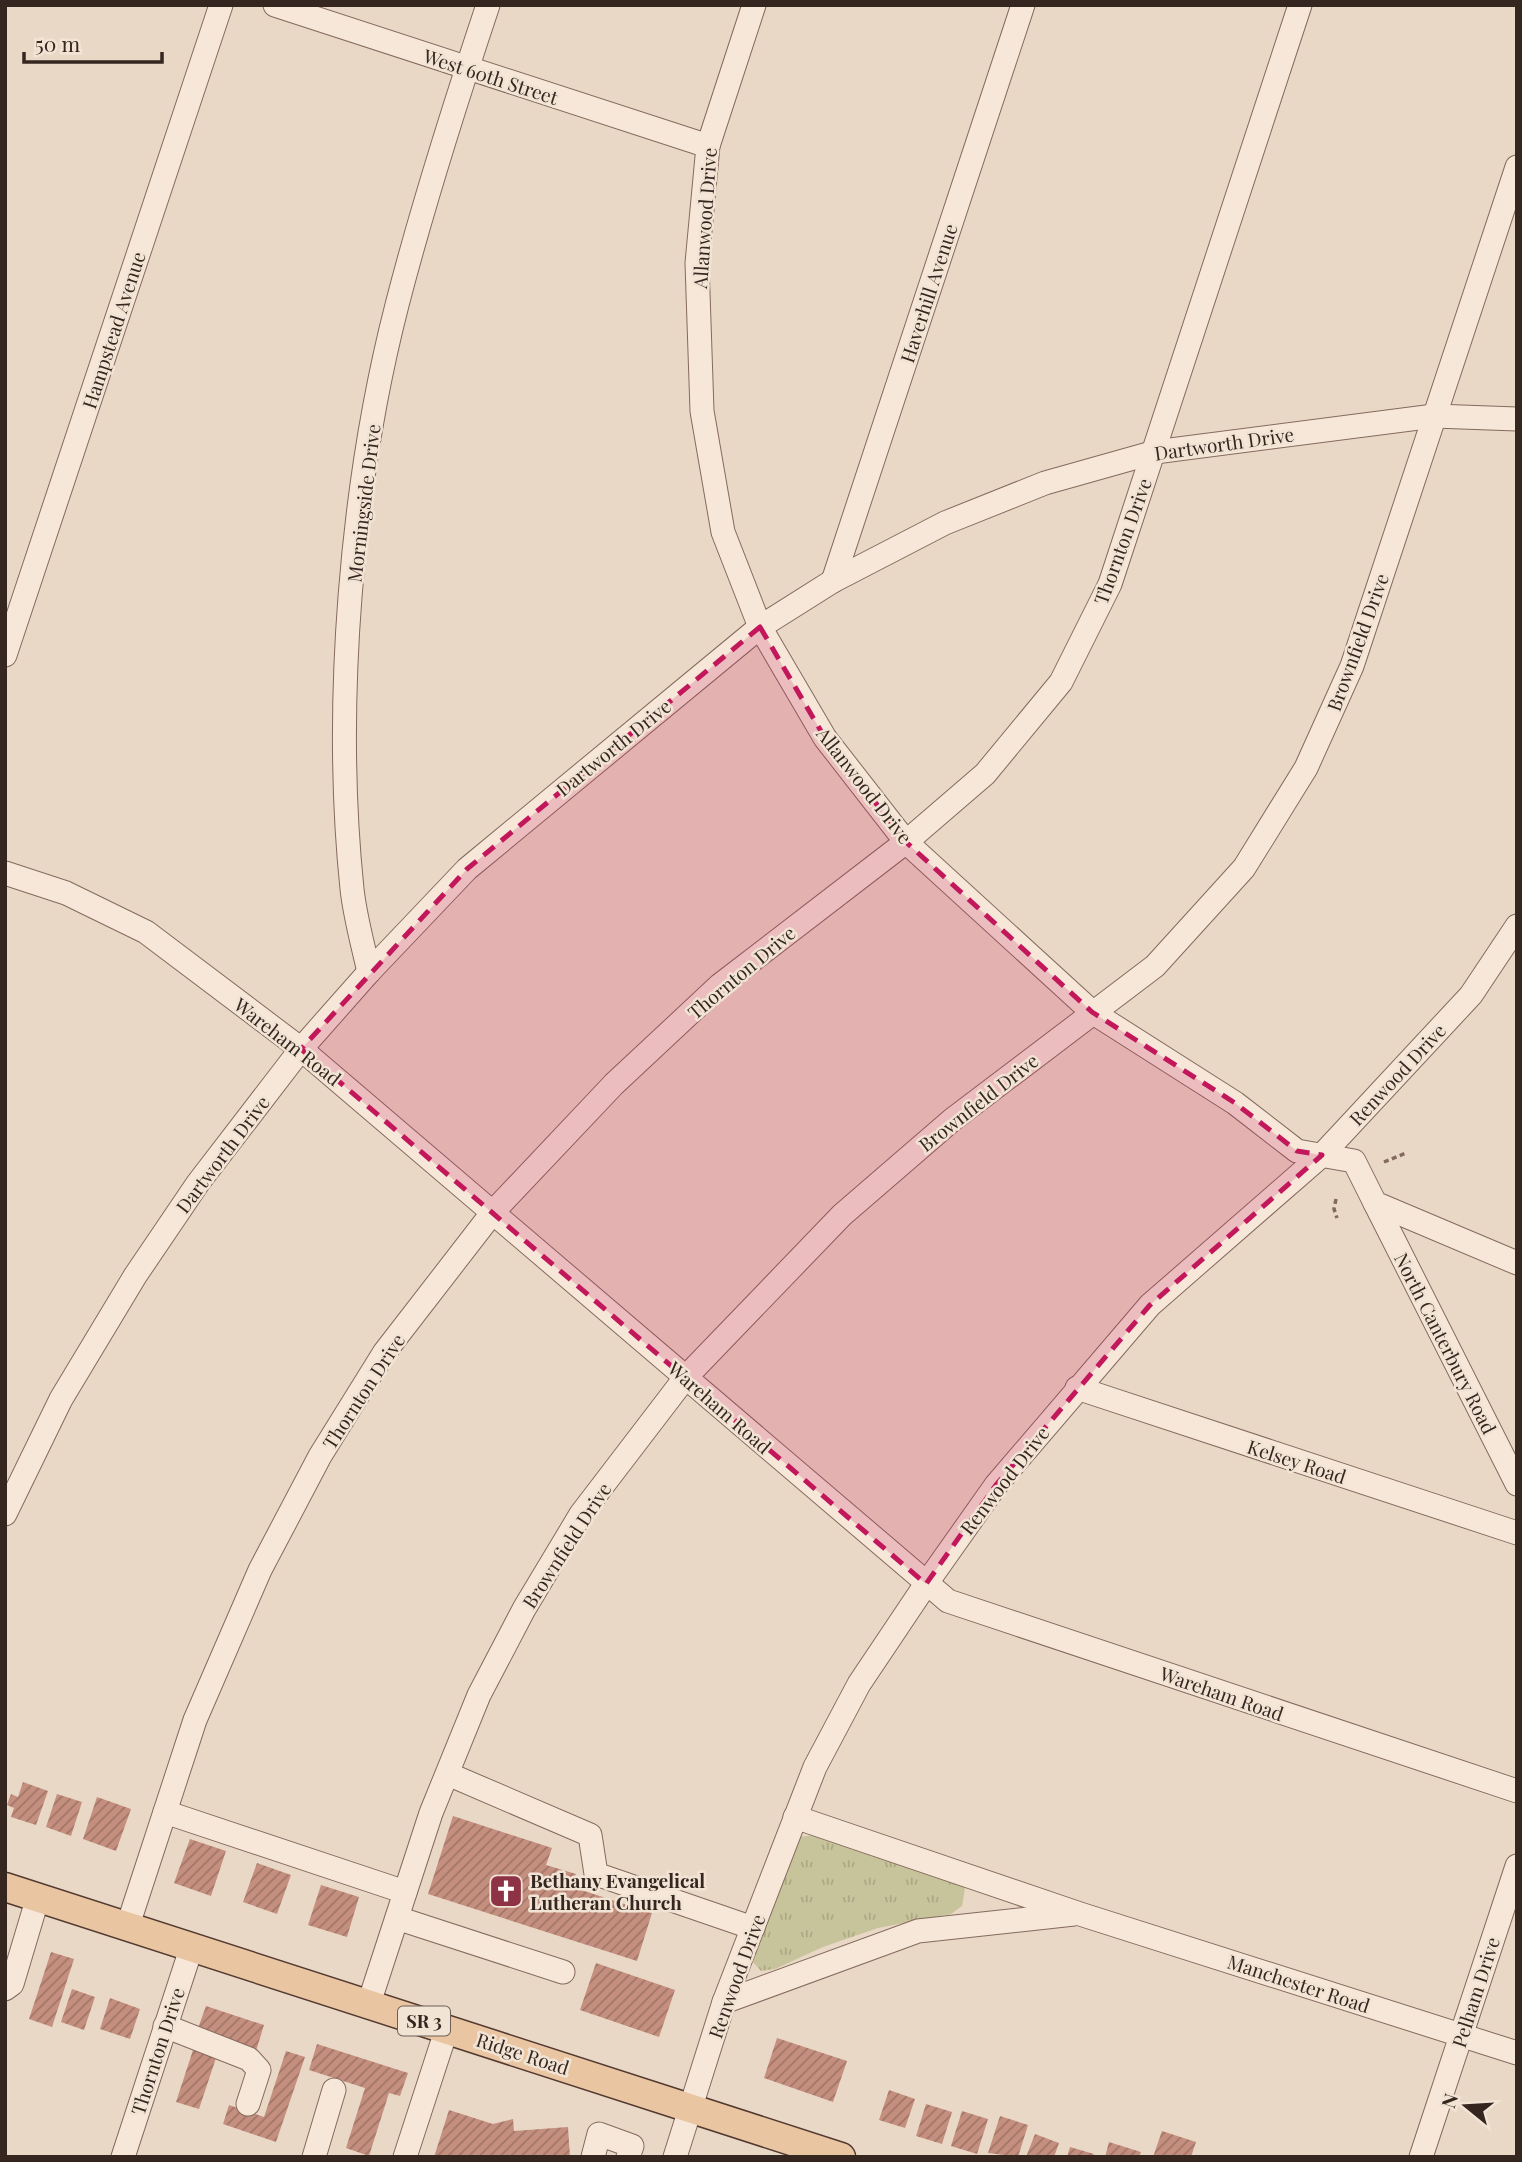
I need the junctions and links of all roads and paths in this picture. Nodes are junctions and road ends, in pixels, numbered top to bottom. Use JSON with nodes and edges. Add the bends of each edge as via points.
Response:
{"nodes":[{"id":1,"x":221,"y":5,"type":"edge"},
{"id":2,"x":275,"y":5,"type":"edge"},
{"id":3,"x":488,"y":5,"type":"edge"},
{"id":4,"x":754,"y":5,"type":"edge"},
{"id":5,"x":1023,"y":5,"type":"edge"},
{"id":6,"x":1300,"y":5,"type":"edge"},
{"id":7,"x":467,"y":68,"type":"junction"},
{"id":8,"x":708,"y":146,"type":"junction"},
{"id":9,"x":1517,"y":167,"type":"edge"},
{"id":10,"x":1434,"y":416,"type":"junction"},
{"id":11,"x":1517,"y":419,"type":"edge"},
{"id":12,"x":1155,"y":452,"type":"junction"},
{"id":13,"x":833,"y":581,"type":"junction"},
{"id":14,"x":760,"y":627,"type":"junction"},
{"id":15,"x":5,"y":655,"type":"edge"},
{"id":16,"x":906,"y":842,"type":"junction"},
{"id":17,"x":5,"y":873,"type":"edge"},
{"id":18,"x":1517,"y":926,"type":"edge"},
{"id":19,"x":369,"y":972,"type":"junction"},
{"id":20,"x":1092,"y":1012,"type":"junction"},
{"id":21,"x":301,"y":1049,"type":"junction"},
{"id":22,"x":1406,"y":1153,"type":"dead end"},
{"id":23,"x":1322,"y":1155,"type":"junction"},
{"id":24,"x":1384,"y":1162,"type":"dead end"},
{"id":25,"x":1336,"y":1199,"type":"dead end"},
{"id":26,"x":1376,"y":1203,"type":"junction"},
{"id":27,"x":493,"y":1212,"type":"junction"},
{"id":28,"x":1337,"y":1218,"type":"dead end"},
{"id":29,"x":1517,"y":1263,"type":"edge"},
{"id":30,"x":685,"y":1378,"type":"junction"},
{"id":31,"x":1077,"y":1388,"type":"junction"},
{"id":32,"x":1517,"y":1484,"type":"edge"},
{"id":33,"x":5,"y":1514,"type":"edge"},
{"id":34,"x":1517,"y":1533,"type":"edge"},
{"id":35,"x":926,"y":1584,"type":"junction"},
{"id":36,"x":448,"y":1774,"type":"junction"},
{"id":37,"x":1517,"y":1791,"type":"edge"},
{"id":38,"x":165,"y":1812,"type":"junction"},
{"id":39,"x":795,"y":1818,"type":"junction"},
{"id":40,"x":1517,"y":1866,"type":"edge"},
{"id":41,"x":5,"y":1887,"type":"edge"},
{"id":42,"x":405,"y":1892,"type":"junction"},
{"id":43,"x":38,"y":1897,"type":"junction"},
{"id":44,"x":1080,"y":1914,"type":"junction"},
{"id":45,"x":397,"y":1918,"type":"junction"},
{"id":46,"x":128,"y":1925,"type":"junction"},
{"id":47,"x":752,"y":1928,"type":"junction"},
{"id":48,"x":192,"y":1946,"type":"junction"},
{"id":49,"x":563,"y":1972,"type":"dead end"},
{"id":50,"x":6,"y":1979,"type":"edge"},
{"id":51,"x":724,"y":2002,"type":"junction"},
{"id":52,"x":369,"y":2003,"type":"junction"},
{"id":53,"x":165,"y":2026,"type":"junction"},
{"id":54,"x":447,"y":2028,"type":"junction"},
{"id":55,"x":1461,"y":2035,"type":"junction"},
{"id":56,"x":1517,"y":2053,"type":"edge"},
{"id":57,"x":334,"y":2090,"type":"dead end"},
{"id":58,"x":248,"y":2104,"type":"dead end"},
{"id":59,"x":691,"y":2108,"type":"junction"},
{"id":60,"x":319,"y":2155,"type":"edge"},
{"id":61,"x":123,"y":2157,"type":"edge"},
{"id":62,"x":405,"y":2157,"type":"edge"},
{"id":63,"x":593,"y":2157,"type":"edge"},
{"id":64,"x":628,"y":2157,"type":"edge"},
{"id":65,"x":675,"y":2157,"type":"edge"},
{"id":66,"x":841,"y":2157,"type":"edge"},
{"id":67,"x":1421,"y":2157,"type":"edge"}],
"edges":[{"from":1,"to":15,"type":"street","name":"Hampstead Avenue"},
{"from":2,"to":7,"type":"street","name":"West 60th Street"},
{"from":3,"to":7,"type":"street","name":"Morningside Drive"},
{"from":4,"to":8,"type":"street","name":"Allanwood Drive"},
{"from":5,"to":13,"type":"street","name":"Haverhill Avenue"},
{"from":6,"to":12,"type":"street","name":"Thornton Drive"},
{"from":7,"to":8,"type":"street","name":"West 60th Street"},
{"from":7,"to":19,"type":"street","name":"Morningside Drive","via":[[397,306],[364,468],[351,611],[344,776],[352,892]]},
{"from":8,"to":14,"type":"street","name":"Allanwood Drive","via":[[697,263],[702,411],[723,532]]},
{"from":9,"to":10,"type":"street","name":"Brownfield Drive"},
{"from":10,"to":11,"type":"street","name":"Dartworth Drive"},
{"from":10,"to":12,"type":"street","name":"Dartworth Drive"},
{"from":10,"to":20,"type":"street","name":"Brownfield Drive","via":[[1352,666],[1306,768],[1244,868],[1155,966]]},
{"from":12,"to":13,"type":"street","name":"Dartworth Drive","via":[[1032,488],[945,523]]},
{"from":12,"to":16,"type":"street","name":"Thornton Drive","via":[[1110,584],[1061,682],[985,774]]},
{"from":13,"to":14,"type":"street","name":"Dartworth Drive"},
{"from":14,"to":16,"type":"street","name":"Allanwood Drive","via":[[825,738]]},
{"from":14,"to":19,"type":"street","name":"Dartworth Drive","via":[[467,869]]},
{"from":16,"to":20,"type":"street","name":"Allanwood Drive"},
{"from":16,"to":27,"type":"street","name":"Thornton Drive","via":[[720,985],[614,1084]]},
{"from":17,"to":21,"type":"street","name":"Wareham Road","via":[[66,893],[146,932]]},
{"from":18,"to":23,"type":"street","name":"Renwood Drive","via":[[1471,995]]},
{"from":19,"to":21,"type":"street","name":"Dartworth Drive"},
{"from":20,"to":23,"type":"street","name":"Allanwood Drive","via":[[1235,1103],[1297,1151]]},
{"from":20,"to":30,"type":"street","name":"Brownfield Drive","via":[[952,1120],[842,1215]]},
{"from":21,"to":27,"type":"street","name":"Wareham Road"},
{"from":21,"to":33,"type":"street","name":"Dartworth Drive","via":[[198,1183],[135,1276],[61,1399]]},
{"from":22,"to":24,"type":"path"},
{"from":23,"to":26,"type":"street","name":"Allanwood Drive","via":[[1354,1161]]},
{"from":23,"to":31,"type":"street","name":"Renwood Drive","via":[[1150,1305]]},
{"from":25,"to":28,"type":"path"},
{"from":26,"to":29,"type":"street"},
{"from":26,"to":32,"type":"street","name":"North Canterbury Road"},
{"from":27,"to":30,"type":"street","name":"Wareham Road"},
{"from":27,"to":38,"type":"street","name":"Thornton Drive","via":[[384,1353],[320,1456],[244,1608],[195,1720]]},
{"from":30,"to":35,"type":"street","name":"Wareham Road"},
{"from":30,"to":36,"type":"street","name":"Brownfield Drive","via":[[581,1514],[524,1609],[479,1695]]},
{"from":31,"to":34,"type":"street","name":"Kelsey Road"},
{"from":31,"to":35,"type":"street","name":"Renwood Drive","via":[[996,1485]]},
{"from":35,"to":37,"type":"street","name":"Wareham Road","via":[[948,1601]]},
{"from":35,"to":39,"type":"street","name":"Renwood Drive","via":[[859,1684],[815,1767]]},
{"from":36,"to":42,"type":"street","name":"Brownfield Drive"},
{"from":36,"to":47,"type":"street","via":[[590,1835],[596,1874]]},
{"from":38,"to":42,"type":"street"},
{"from":38,"to":46,"type":"street","name":"Thornton Drive"},
{"from":39,"to":44,"type":"street","name":"Manchester Road"},
{"from":39,"to":47,"type":"street","name":"Renwood Drive"},
{"from":40,"to":55,"type":"street","name":"Pelham Drive"},
{"from":41,"to":43,"type":"main road","name":"Ridge Road","number":"SR 3"},
{"from":42,"to":45,"type":"street","name":"Brownfield Drive"},
{"from":43,"to":46,"type":"main road","name":"Ridge Road","number":"SR 3"},
{"from":43,"to":50,"type":"street","via":[[20,1942],[12,1984]]},
{"from":44,"to":51,"type":"street","name":"Manchester Road","via":[[918,1931]]},
{"from":44,"to":55,"type":"street","name":"Manchester Road"},
{"from":45,"to":49,"type":"street"},
{"from":45,"to":52,"type":"street","name":"Brownfield Drive"},
{"from":46,"to":48,"type":"main road","name":"Ridge Road","number":"SR 3"},
{"from":47,"to":51,"type":"street","name":"Renwood Drive"},
{"from":48,"to":52,"type":"main road","name":"Ridge Road","number":"SR 3"},
{"from":48,"to":53,"type":"street","name":"Thornton Drive"},
{"from":51,"to":59,"type":"street","name":"Renwood Drive"},
{"from":52,"to":54,"type":"main road","name":"Ridge Road","number":"SR 3"},
{"from":53,"to":58,"type":"street","via":[[249,2059],[259,2070]]},
{"from":53,"to":61,"type":"street","name":"Thornton Drive"},
{"from":54,"to":59,"type":"main road","name":"Ridge Road","number":"SR 3"},
{"from":54,"to":62,"type":"street"},
{"from":55,"to":56,"type":"street","name":"Manchester Road"},
{"from":55,"to":67,"type":"street","name":"Pelham Drive"},
{"from":57,"to":60,"type":"street"},
{"from":59,"to":65,"type":"street","name":"Renwood Drive"},
{"from":59,"to":66,"type":"main road","name":"Ridge Road","number":"SR 3"},
{"from":63,"to":64,"type":"street","via":[[599,2134],[632,2146]]}]}
